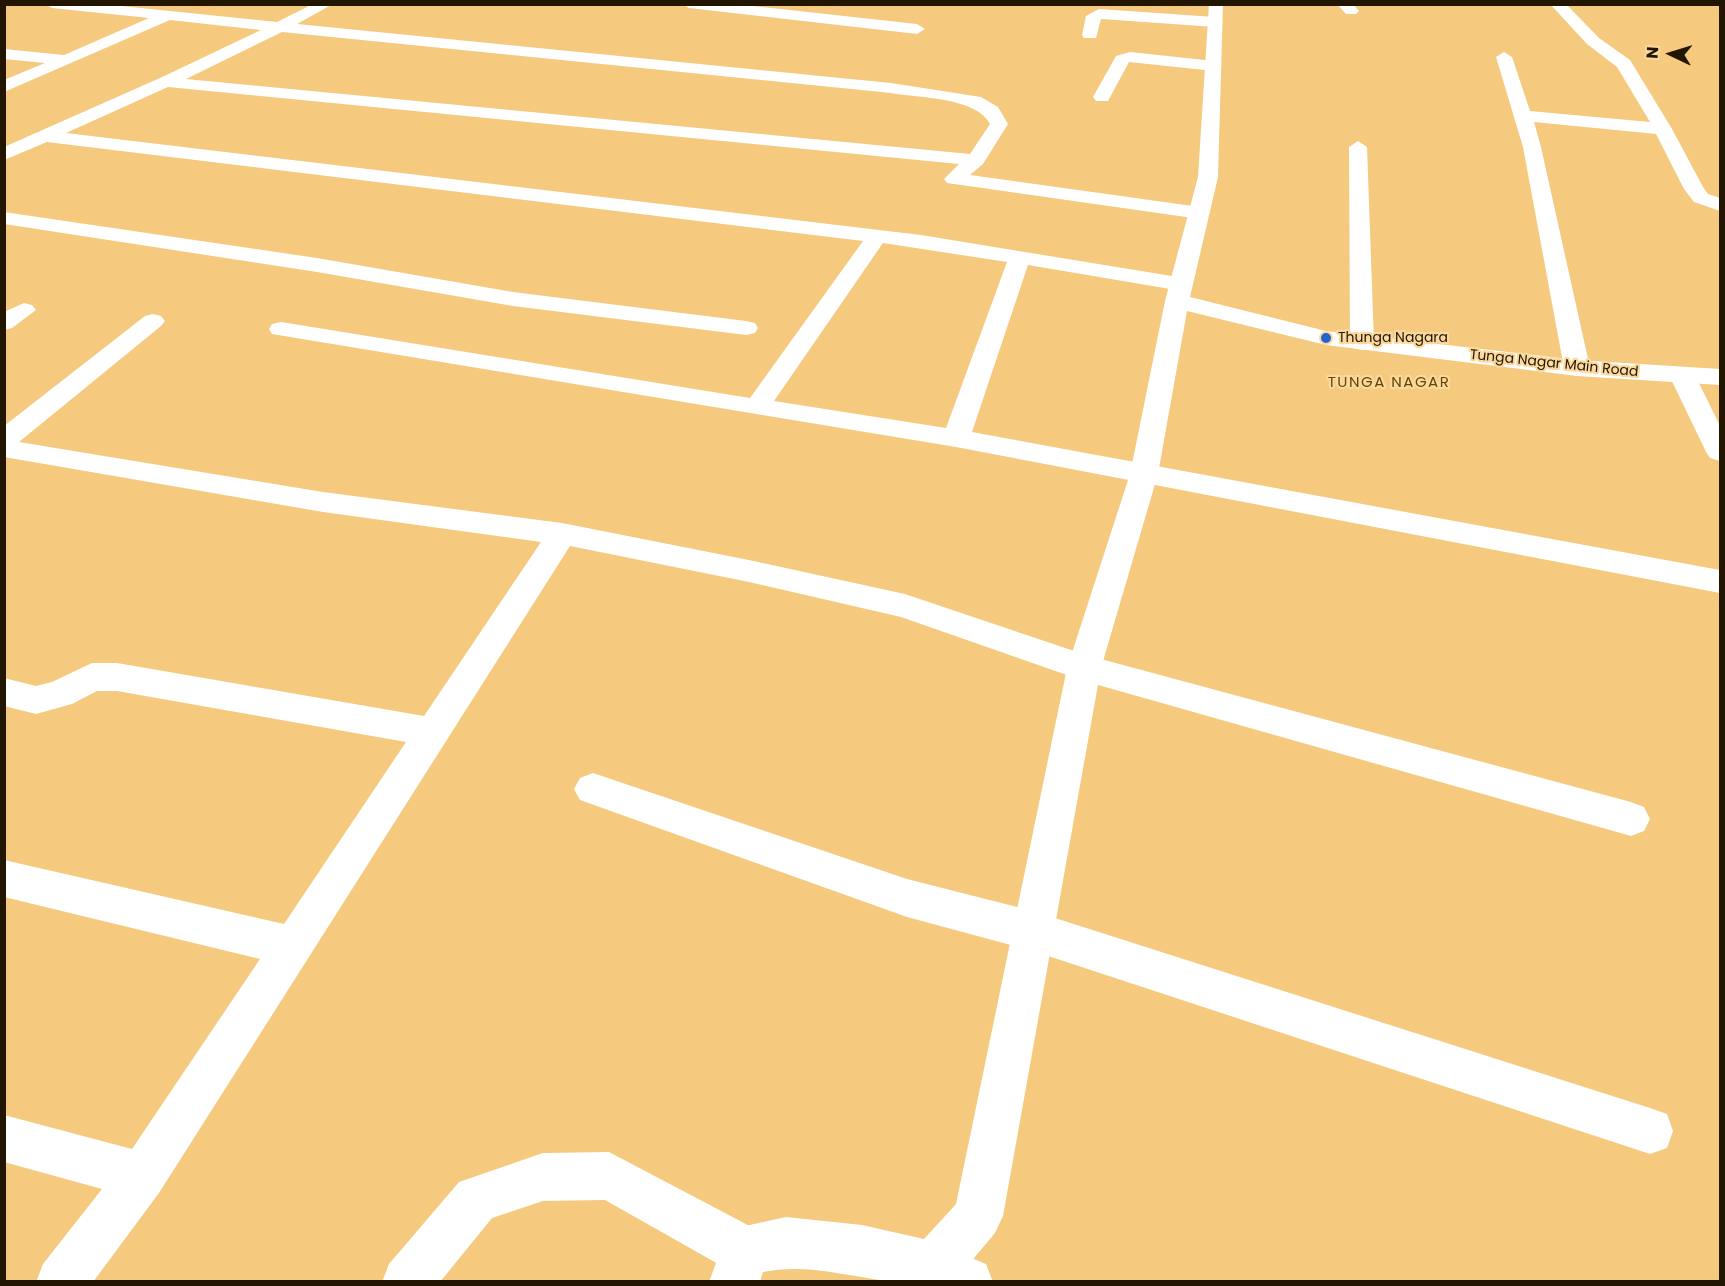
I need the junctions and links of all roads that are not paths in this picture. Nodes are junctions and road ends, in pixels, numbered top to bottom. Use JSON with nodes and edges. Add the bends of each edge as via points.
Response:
{"nodes":[{"id":1,"x":52,"y":4,"type":"edge"},
{"id":2,"x":326,"y":4,"type":"edge"},
{"id":3,"x":689,"y":4,"type":"edge"},
{"id":4,"x":1557,"y":4,"type":"edge"},
{"id":5,"x":1215,"y":13,"type":"edge"},
{"id":6,"x":167,"y":16,"type":"junction"},
{"id":7,"x":285,"y":26,"type":"junction"},
{"id":8,"x":917,"y":29,"type":"dead end"},
{"id":9,"x":1090,"y":35,"type":"dead end"},
{"id":10,"x":4,"y":54,"type":"edge"},
{"id":11,"x":1504,"y":57,"type":"dead end"},
{"id":12,"x":69,"y":60,"type":"junction"},
{"id":13,"x":1214,"y":66,"type":"junction"},
{"id":14,"x":166,"y":82,"type":"junction"},
{"id":15,"x":4,"y":87,"type":"edge"},
{"id":16,"x":1102,"y":97,"type":"dead end"},
{"id":17,"x":1522,"y":116,"type":"junction"},
{"id":18,"x":1663,"y":129,"type":"junction"},
{"id":19,"x":44,"y":136,"type":"junction"},
{"id":20,"x":1358,"y":147,"type":"dead end"},
{"id":21,"x":4,"y":154,"type":"edge"},
{"id":22,"x":976,"y":160,"type":"junction"},
{"id":23,"x":1720,"y":205,"type":"edge"},
{"id":24,"x":1200,"y":213,"type":"junction"},
{"id":25,"x":4,"y":218,"type":"edge"},
{"id":26,"x":877,"y":236,"type":"junction"},
{"id":27,"x":1020,"y":257,"type":"junction"},
{"id":28,"x":1179,"y":293,"type":"junction"},
{"id":29,"x":153,"y":321,"type":"dead end"},
{"id":30,"x":746,"y":328,"type":"dead end"},
{"id":31,"x":281,"y":329,"type":"dead end"},
{"id":32,"x":1362,"y":343,"type":"junction"},
{"id":33,"x":1577,"y":368,"type":"junction"},
{"id":34,"x":1682,"y":375,"type":"junction"},
{"id":35,"x":1720,"y":377,"type":"edge"},
{"id":36,"x":757,"y":407,"type":"junction"},
{"id":37,"x":956,"y":438,"type":"junction"},
{"id":38,"x":4,"y":440,"type":"edge"},
{"id":39,"x":4,"y":448,"type":"edge"},
{"id":40,"x":1720,"y":452,"type":"edge"},
{"id":41,"x":1144,"y":474,"type":"junction"},
{"id":42,"x":562,"y":534,"type":"junction"},
{"id":43,"x":1720,"y":582,"type":"edge"},
{"id":44,"x":1084,"y":668,"type":"junction"},
{"id":45,"x":4,"y":692,"type":"edge"},
{"id":46,"x":433,"y":732,"type":"junction"},
{"id":47,"x":593,"y":789,"type":"dead end"},
{"id":48,"x":1631,"y":819,"type":"dead end"},
{"id":49,"x":4,"y":878,"type":"edge"},
{"id":50,"x":1033,"y":931,"type":"junction"},
{"id":51,"x":292,"y":946,"type":"junction"},
{"id":52,"x":1650,"y":1131,"type":"dead end"},
{"id":53,"x":4,"y":1138,"type":"edge"},
{"id":54,"x":142,"y":1176,"type":"junction"},
{"id":55,"x":739,"y":1266,"type":"edge"},
{"id":56,"x":951,"y":1274,"type":"edge"},
{"id":57,"x":61,"y":1281,"type":"edge"},
{"id":58,"x":407,"y":1281,"type":"edge"}],
"edges":[{"from":1,"to":6,"type":"street"},
{"from":2,"to":7,"type":"street"},
{"from":3,"to":8,"type":"street"},
{"from":4,"to":18,"type":"street","via":[[1593,41],[1624,64]]},
{"from":5,"to":9,"type":"street","via":[[1099,14],[1094,16]]},
{"from":5,"to":13,"type":"street"},
{"from":6,"to":7,"type":"street"},
{"from":6,"to":12,"type":"street"},
{"from":7,"to":14,"type":"street"},
{"from":7,"to":22,"type":"street","via":[[891,88],[975,101],[992,111],[999,124]]},
{"from":10,"to":12,"type":"street"},
{"from":11,"to":17,"type":"street"},
{"from":12,"to":15,"type":"street"},
{"from":13,"to":16,"type":"street","via":[[1122,59]]},
{"from":13,"to":24,"type":"street","via":[[1208,177]]},
{"from":14,"to":19,"type":"street"},
{"from":14,"to":22,"type":"street"},
{"from":17,"to":18,"type":"street"},
{"from":17,"to":33,"type":"street","via":[[1532,147]]},
{"from":18,"to":23,"type":"street","via":[[1694,189],[1701,198]]},
{"from":19,"to":21,"type":"street"},
{"from":19,"to":26,"type":"street","name":"Tunga Nagar Main Road"},
{"from":20,"to":32,"type":"street"},
{"from":22,"to":24,"type":"street","via":[[954,179]]},
{"from":24,"to":28,"type":"street"},
{"from":25,"to":30,"type":"street","via":[[513,298]]},
{"from":26,"to":27,"type":"street","name":"Tunga Nagar Main Road"},
{"from":26,"to":36,"type":"street"},
{"from":27,"to":28,"type":"street","name":"Tunga Nagar Main Road"},
{"from":27,"to":37,"type":"street"},
{"from":28,"to":32,"type":"street","name":"Tunga Nagar Main Road","via":[[1326,338]]},
{"from":28,"to":41,"type":"street"},
{"from":29,"to":38,"type":"street"},
{"from":31,"to":36,"type":"street"},
{"from":32,"to":33,"type":"street","name":"Tunga Nagar Main Road"},
{"from":33,"to":34,"type":"street","name":"Tunga Nagar Main Road"},
{"from":34,"to":35,"type":"street","name":"Tunga Nagar Main Road"},
{"from":34,"to":40,"type":"street"},
{"from":36,"to":37,"type":"street"},
{"from":37,"to":41,"type":"street"},
{"from":39,"to":42,"type":"street","via":[[323,502]]},
{"from":41,"to":43,"type":"street"},
{"from":41,"to":44,"type":"street"},
{"from":42,"to":44,"type":"street","via":[[905,606]]},
{"from":42,"to":46,"type":"street"},
{"from":44,"to":48,"type":"street"},
{"from":44,"to":50,"type":"street"},
{"from":45,"to":46,"type":"street","via":[[36,700],[60,694],[92,677],[117,677]]},
{"from":46,"to":51,"type":"street"},
{"from":47,"to":50,"type":"street","via":[[907,898]]},
{"from":49,"to":51,"type":"street"},
{"from":50,"to":52,"type":"street"},
{"from":50,"to":56,"type":"street","via":[[978,1216]]},
{"from":51,"to":54,"type":"street"},
{"from":53,"to":54,"type":"street"},
{"from":54,"to":57,"type":"street"},
{"from":55,"to":56,"type":"street","via":[[786,1242],[862,1250]]},
{"from":55,"to":58,"type":"street","via":[[609,1176],[543,1177],[476,1199]]}]}
